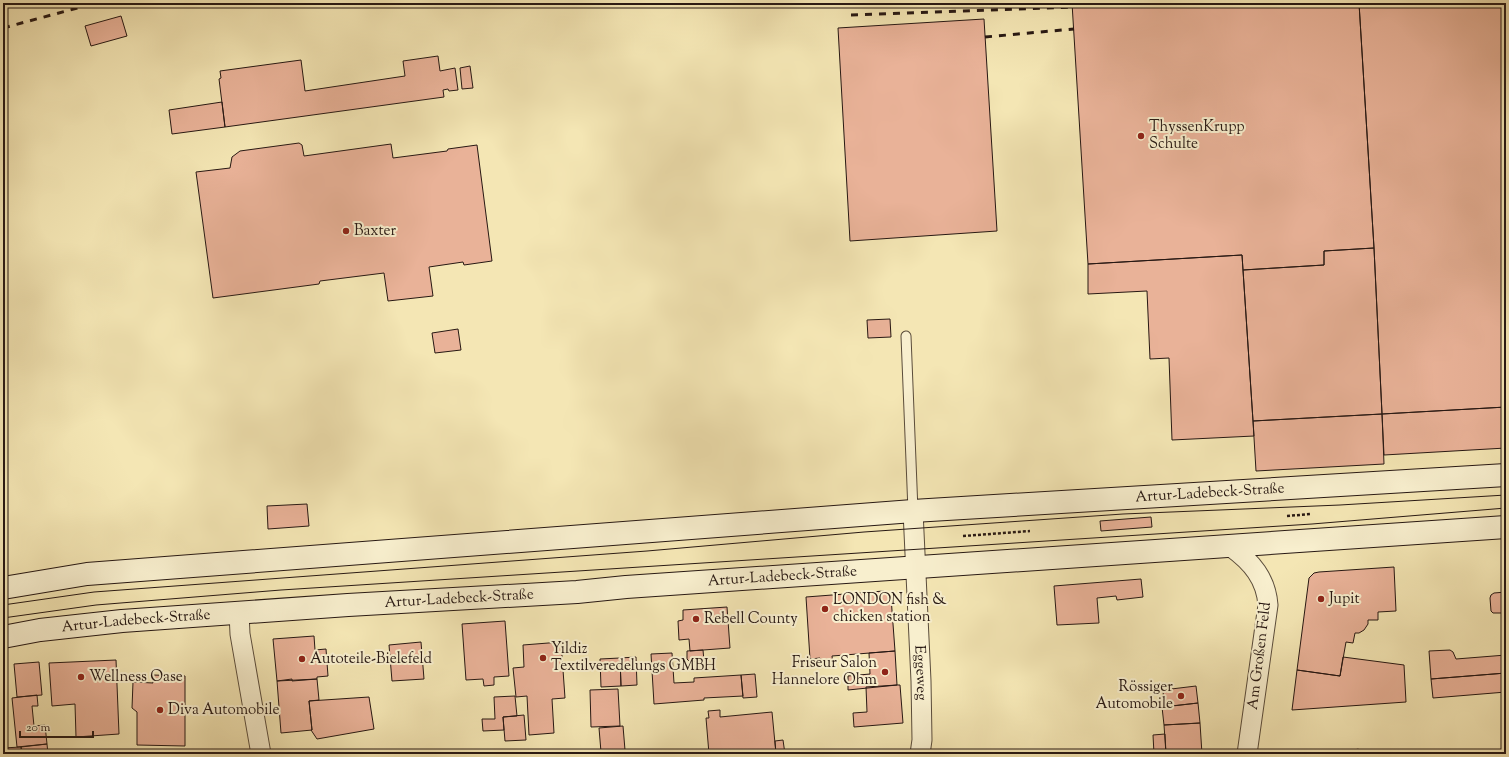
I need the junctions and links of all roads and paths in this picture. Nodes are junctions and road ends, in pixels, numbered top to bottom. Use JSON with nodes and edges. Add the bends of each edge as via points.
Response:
{"nodes":[{"id":1,"x":906,"y":336,"type":"dead end"},
{"id":2,"x":1506,"y":476,"type":"edge"},
{"id":3,"x":913,"y":511,"type":"junction"},
{"id":4,"x":1311,"y":514,"type":"dead end"},
{"id":5,"x":1287,"y":516,"type":"dead end"},
{"id":6,"x":1506,"y":527,"type":"edge"},
{"id":7,"x":1030,"y":531,"type":"dead end"},
{"id":8,"x":963,"y":536,"type":"dead end"},
{"id":9,"x":1231,"y":547,"type":"junction"},
{"id":10,"x":916,"y":568,"type":"junction"},
{"id":11,"x":3,"y":588,"type":"edge"},
{"id":12,"x":239,"y":613,"type":"junction"},
{"id":13,"x":3,"y":637,"type":"edge"},
{"id":14,"x":1338,"y":753,"type":"edge"},
{"id":15,"x":261,"y":754,"type":"edge"},
{"id":16,"x":920,"y":754,"type":"edge"},
{"id":17,"x":1247,"y":754,"type":"edge"},
{"id":18,"x":1306,"y":754,"type":"edge"},
{"id":19,"x":1370,"y":754,"type":"edge"}],
"edges":[{"from":1,"to":3,"type":"lane"},
{"from":2,"to":3,"type":"street","name":"Artur-Ladebeck-Straße"},
{"from":3,"to":10,"type":"street"},
{"from":3,"to":11,"type":"street","name":"Artur-Ladebeck-Straße","via":[[87,574]]},
{"from":4,"to":5,"type":"path"},
{"from":6,"to":9,"type":"street","name":"Artur-Ladebeck-Straße"},
{"from":7,"to":8,"type":"path"},
{"from":9,"to":10,"type":"street","name":"Artur-Ladebeck-Straße"},
{"from":9,"to":17,"type":"street","name":"Am Großen Feld","via":[[1249,562],[1264,584],[1268,605]]},
{"from":10,"to":12,"type":"street","name":"Artur-Ladebeck-Straße"},
{"from":10,"to":16,"type":"street","name":"Eggeweg","via":[[922,681]]},
{"from":12,"to":13,"type":"street","name":"Artur-Ladebeck-Straße","via":[[94,623]]},
{"from":12,"to":15,"type":"street","via":[[240,634]]},
{"from":14,"to":18,"type":"path"},
{"from":14,"to":19,"type":"path","via":[[1358,750]]}]}
